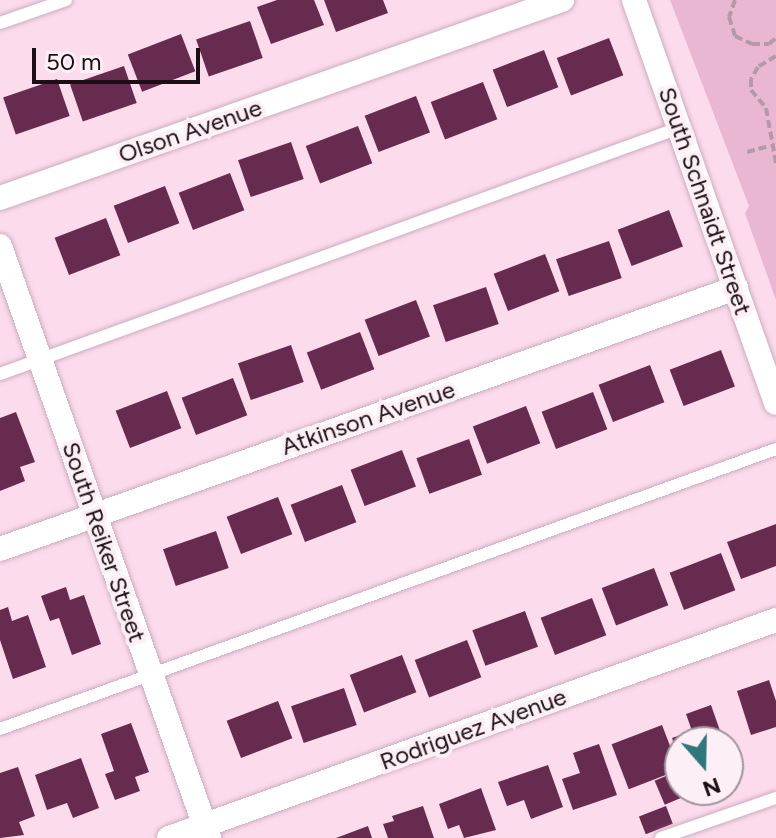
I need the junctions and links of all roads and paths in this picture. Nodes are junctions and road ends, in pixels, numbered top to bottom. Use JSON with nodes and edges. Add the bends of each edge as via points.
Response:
{"nodes":[{"id":1,"x":66,"y":0,"type":"edge"},
{"id":2,"x":562,"y":0,"type":"edge"},
{"id":3,"x":634,"y":0,"type":"edge"},
{"id":4,"x":735,"y":0,"type":"edge"},
{"id":5,"x":0,"y":23,"type":"edge"},
{"id":6,"x":776,"y":38,"type":"edge"},
{"id":7,"x":769,"y":44,"type":"junction"},
{"id":8,"x":774,"y":57,"type":"edge"},
{"id":9,"x":679,"y":128,"type":"junction"},
{"id":10,"x":770,"y":146,"type":"junction"},
{"id":11,"x":747,"y":152,"type":"dead end"},
{"id":12,"x":776,"y":163,"type":"edge"},
{"id":13,"x":0,"y":198,"type":"edge"},
{"id":14,"x":0,"y":246,"type":"edge"},
{"id":15,"x":736,"y":288,"type":"junction"},
{"id":16,"x":40,"y":360,"type":"junction"},
{"id":17,"x":0,"y":374,"type":"edge"},
{"id":18,"x":776,"y":403,"type":"edge"},
{"id":19,"x":776,"y":449,"type":"edge"},
{"id":20,"x":95,"y":514,"type":"junction"},
{"id":21,"x":0,"y":549,"type":"edge"},
{"id":22,"x":776,"y":620,"type":"edge"},
{"id":23,"x":151,"y":675,"type":"junction"},
{"id":24,"x":0,"y":729,"type":"edge"},
{"id":25,"x":776,"y":798,"type":"edge"},
{"id":26,"x":206,"y":832,"type":"edge"},
{"id":27,"x":169,"y":838,"type":"edge"},
{"id":28,"x":661,"y":838,"type":"edge"}],
"edges":[{"from":1,"to":5,"type":"lane"},
{"from":2,"to":13,"type":"street","name":"Olson Avenue"},
{"from":3,"to":9,"type":"street","name":"South Schnaidt Street"},
{"from":4,"to":7,"type":"path","via":[[729,17],[735,36]]},
{"from":6,"to":7,"type":"path"},
{"from":7,"to":8,"type":"path"},
{"from":8,"to":10,"type":"path","via":[[751,79],[751,90],[766,108]]},
{"from":9,"to":15,"type":"street","name":"South Schnaidt Street"},
{"from":9,"to":16,"type":"lane"},
{"from":10,"to":11,"type":"path"},
{"from":10,"to":12,"type":"path"},
{"from":14,"to":16,"type":"street","name":"South Reiker Street"},
{"from":15,"to":18,"type":"street","name":"South Schnaidt Street"},
{"from":15,"to":20,"type":"street","name":"Atkinson Avenue"},
{"from":16,"to":17,"type":"lane"},
{"from":16,"to":20,"type":"street","name":"South Reiker Street"},
{"from":19,"to":23,"type":"lane"},
{"from":20,"to":21,"type":"street","name":"Atkinson Avenue"},
{"from":20,"to":23,"type":"street","name":"South Reiker Street"},
{"from":22,"to":26,"type":"street","name":"Rodriguez Avenue"},
{"from":23,"to":24,"type":"lane"},
{"from":23,"to":26,"type":"street","name":"South Reiker Street"},
{"from":25,"to":28,"type":"lane"},
{"from":26,"to":27,"type":"street","name":"Rodriguez Avenue"}]}
